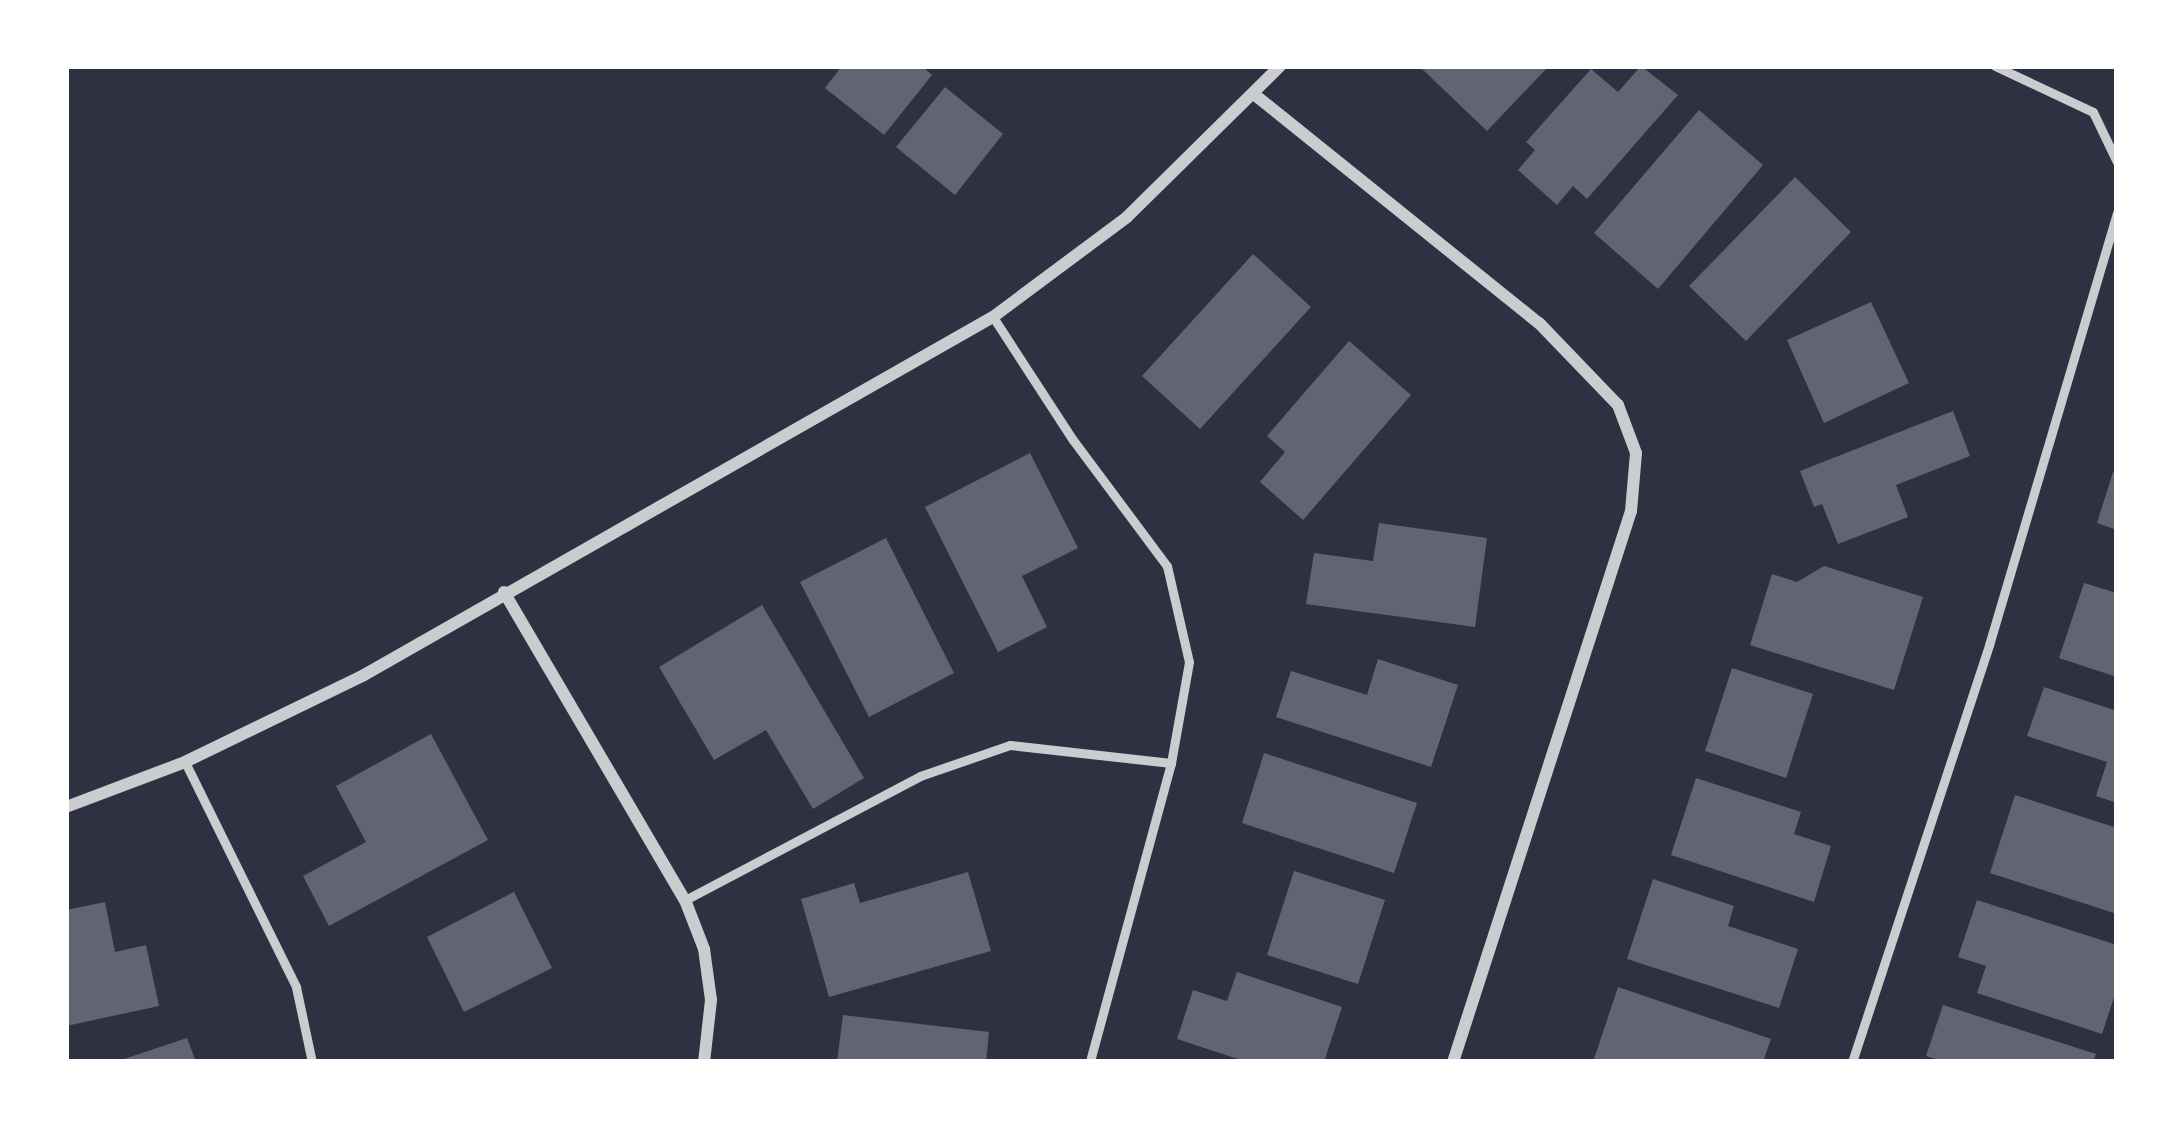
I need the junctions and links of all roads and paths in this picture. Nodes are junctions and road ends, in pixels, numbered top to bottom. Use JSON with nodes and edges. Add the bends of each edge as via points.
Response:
{"nodes":[{"id":1,"x":1280,"y":66,"type":"edge"},
{"id":2,"x":1995,"y":66,"type":"edge"},
{"id":3,"x":1255,"y":95,"type":"junction"},
{"id":4,"x":2117,"y":162,"type":"edge"},
{"id":5,"x":2117,"y":213,"type":"edge"},
{"id":6,"x":993,"y":316,"type":"junction"},
{"id":7,"x":504,"y":592,"type":"junction"},
{"id":8,"x":185,"y":762,"type":"junction"},
{"id":9,"x":1171,"y":764,"type":"junction"},
{"id":10,"x":66,"y":807,"type":"edge"},
{"id":11,"x":685,"y":900,"type":"junction"},
{"id":12,"x":312,"y":1062,"type":"edge"},
{"id":13,"x":704,"y":1062,"type":"edge"},
{"id":14,"x":1090,"y":1062,"type":"edge"},
{"id":15,"x":1453,"y":1062,"type":"edge"},
{"id":16,"x":1852,"y":1062,"type":"edge"}],
"edges":[{"from":1,"to":3,"type":"street"},
{"from":2,"to":4,"type":"lane","via":[[2093,112]]},
{"from":3,"to":6,"type":"street","via":[[1126,217]]},
{"from":3,"to":15,"type":"street","via":[[1539,322],[1618,404],[1636,453],[1631,511]]},
{"from":5,"to":16,"type":"lane","via":[[1989,645]]},
{"from":6,"to":7,"type":"street"},
{"from":6,"to":9,"type":"lane","via":[[1167,566],[1190,662]]},
{"from":7,"to":8,"type":"street","via":[[364,675]]},
{"from":7,"to":11,"type":"street"},
{"from":8,"to":10,"type":"street"},
{"from":8,"to":12,"type":"lane","via":[[296,987]]},
{"from":9,"to":11,"type":"lane","via":[[1010,745],[920,776]]},
{"from":9,"to":14,"type":"lane"},
{"from":11,"to":13,"type":"street","via":[[704,949],[711,1000]]}]}
